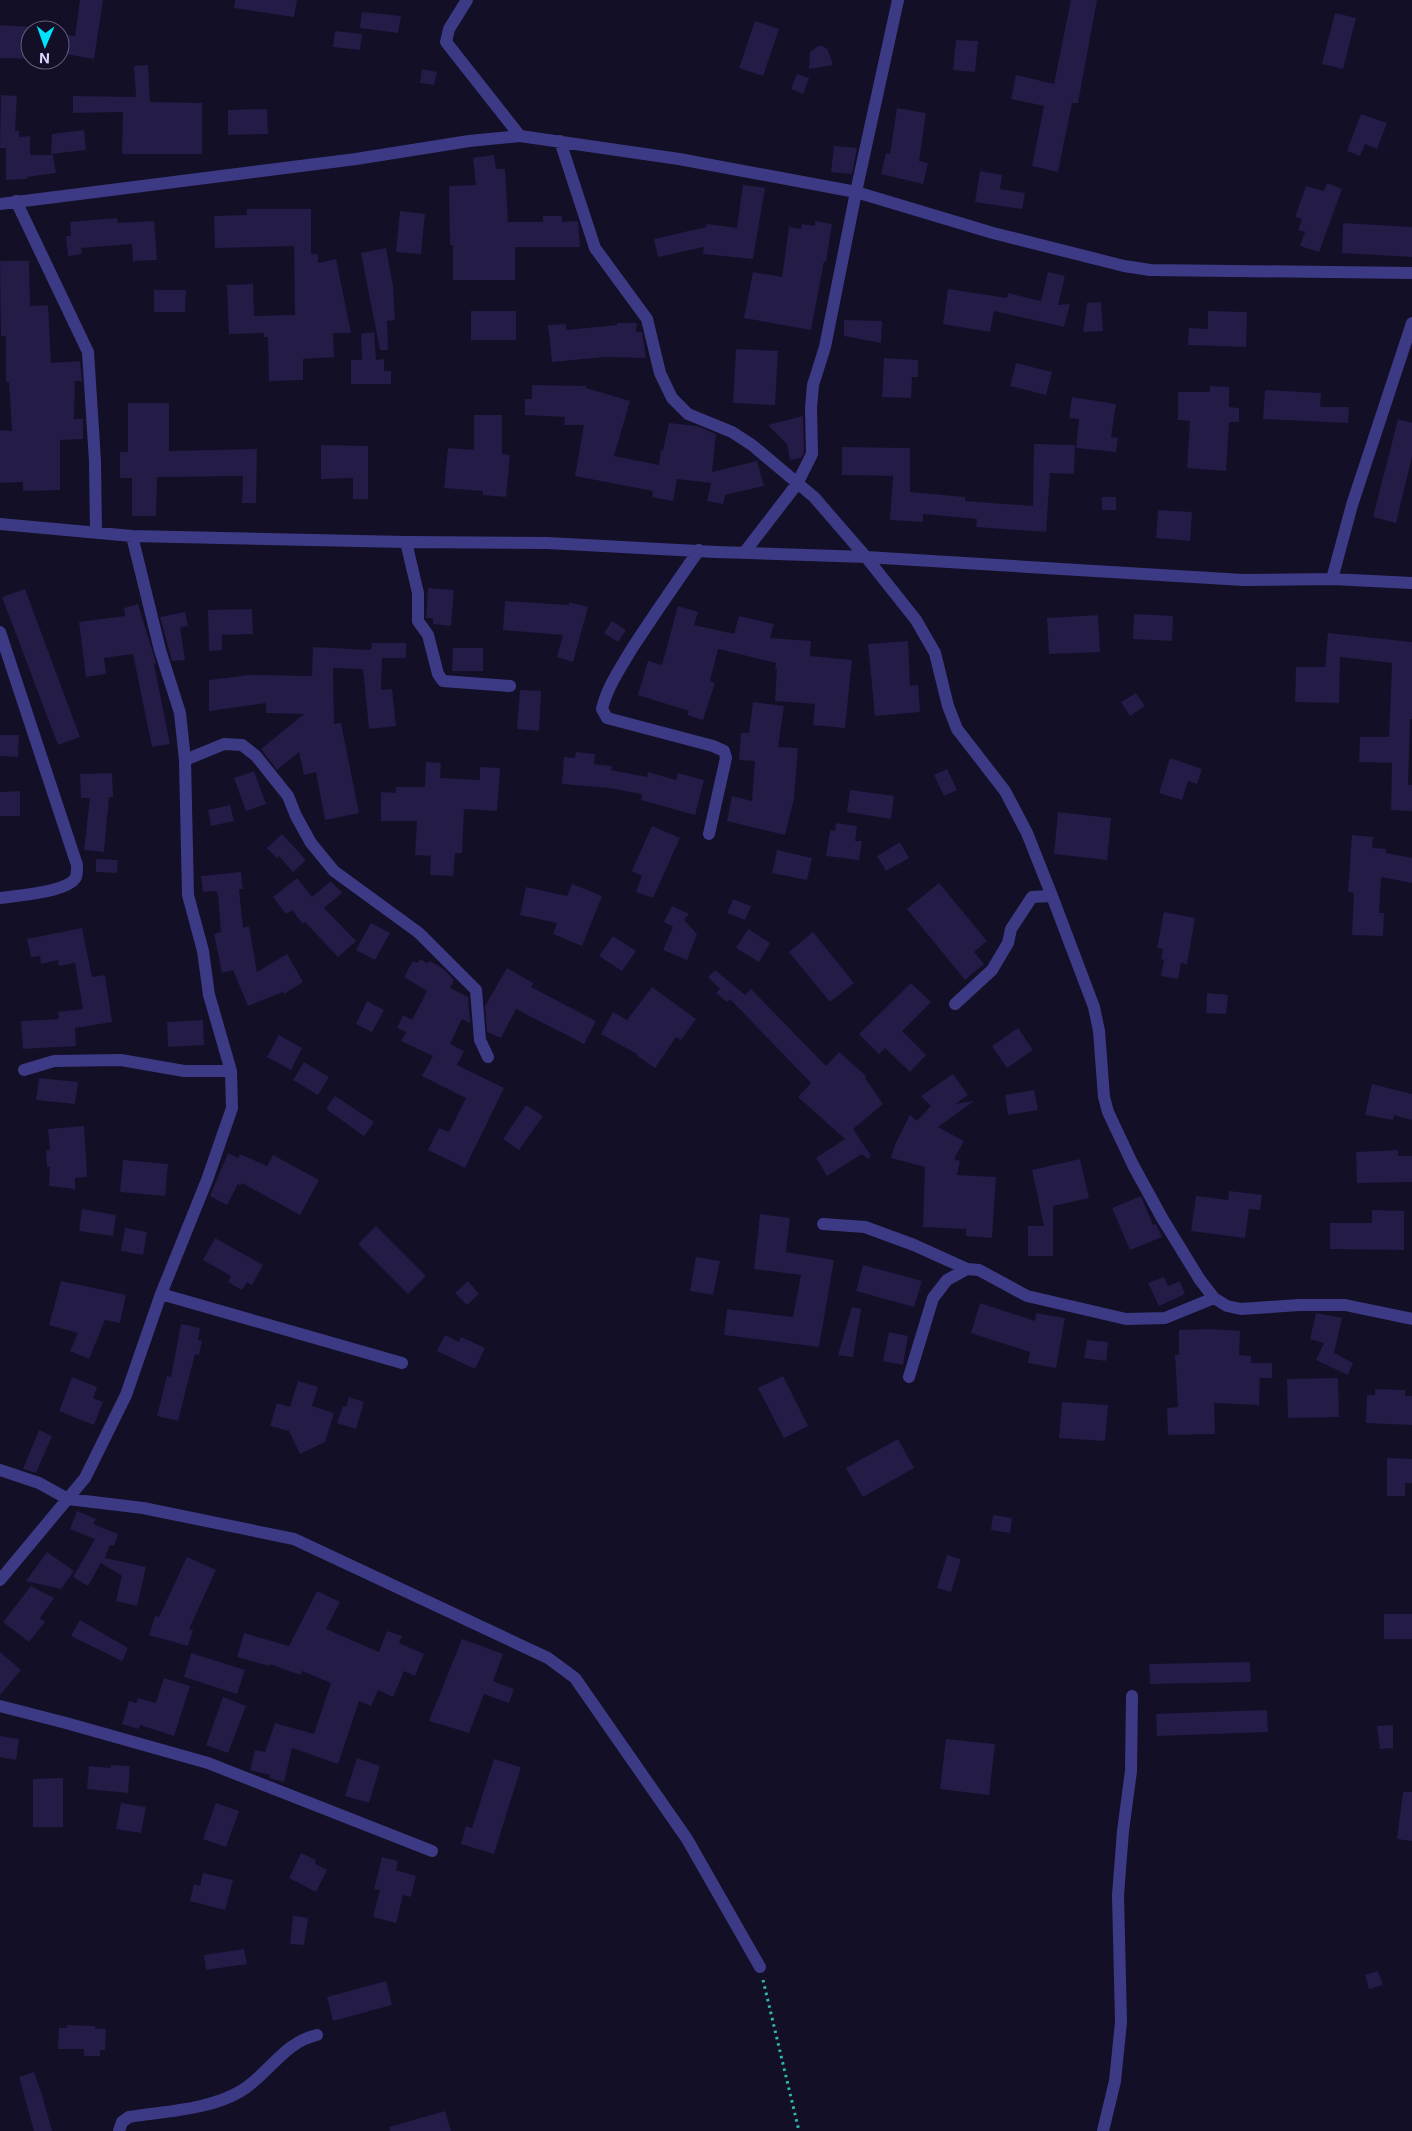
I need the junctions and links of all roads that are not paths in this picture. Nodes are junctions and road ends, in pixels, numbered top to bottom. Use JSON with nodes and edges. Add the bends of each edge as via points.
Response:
{"nodes":[{"id":1,"x":467,"y":0,"type":"edge"},
{"id":2,"x":898,"y":0,"type":"edge"},
{"id":3,"x":520,"y":136,"type":"junction"},
{"id":4,"x":560,"y":141,"type":"junction"},
{"id":5,"x":856,"y":192,"type":"junction"},
{"id":6,"x":16,"y":201,"type":"junction"},
{"id":7,"x":0,"y":204,"type":"edge"},
{"id":8,"x":1412,"y":273,"type":"edge"},
{"id":9,"x":1412,"y":323,"type":"edge"},
{"id":10,"x":797,"y":484,"type":"junction"},
{"id":11,"x":0,"y":524,"type":"edge"},
{"id":12,"x":96,"y":532,"type":"junction"},
{"id":13,"x":132,"y":536,"type":"junction"},
{"id":14,"x":406,"y":542,"type":"junction"},
{"id":15,"x":699,"y":550,"type":"junction"},
{"id":16,"x":744,"y":552,"type":"junction"},
{"id":17,"x":866,"y":557,"type":"junction"},
{"id":18,"x":1332,"y":579,"type":"junction"},
{"id":19,"x":1412,"y":583,"type":"edge"},
{"id":20,"x":1,"y":637,"type":"edge"},
{"id":21,"x":510,"y":686,"type":"dead end"},
{"id":22,"x":185,"y":760,"type":"junction"},
{"id":23,"x":709,"y":834,"type":"dead end"},
{"id":24,"x":1052,"y":896,"type":"junction"},
{"id":25,"x":0,"y":898,"type":"edge"},
{"id":26,"x":955,"y":1004,"type":"dead end"},
{"id":27,"x":488,"y":1057,"type":"dead end"},
{"id":28,"x":24,"y":1070,"type":"dead end"},
{"id":29,"x":231,"y":1071,"type":"junction"},
{"id":30,"x":823,"y":1224,"type":"dead end"},
{"id":31,"x":967,"y":1268,"type":"junction"},
{"id":32,"x":161,"y":1294,"type":"junction"},
{"id":33,"x":1214,"y":1298,"type":"junction"},
{"id":34,"x":1412,"y":1319,"type":"edge"},
{"id":35,"x":402,"y":1363,"type":"dead end"},
{"id":36,"x":909,"y":1376,"type":"dead end"},
{"id":37,"x":0,"y":1470,"type":"edge"},
{"id":38,"x":68,"y":1499,"type":"junction"},
{"id":39,"x":0,"y":1580,"type":"edge"},
{"id":40,"x":1132,"y":1696,"type":"dead end"},
{"id":41,"x":0,"y":1706,"type":"edge"},
{"id":42,"x":432,"y":1851,"type":"dead end"},
{"id":43,"x":760,"y":1967,"type":"road end"},
{"id":44,"x":317,"y":2034,"type":"dead end"},
{"id":45,"x":119,"y":2131,"type":"edge"},
{"id":46,"x":1103,"y":2131,"type":"edge"}],
"edges":[{"from":1,"to":3,"type":"street","via":[[449,29],[446,42]]},
{"from":2,"to":5,"type":"street"},
{"from":3,"to":4,"type":"street"},
{"from":3,"to":6,"type":"street"},
{"from":4,"to":5,"type":"street"},
{"from":4,"to":10,"type":"street","via":[[595,248],[647,319],[660,373],[672,398],[688,414],[732,432],[752,445]]},
{"from":5,"to":8,"type":"street","via":[[993,233],[1150,270]]},
{"from":5,"to":10,"type":"street","via":[[825,347],[813,385],[812,454]]},
{"from":6,"to":7,"type":"street"},
{"from":6,"to":12,"type":"street","via":[[88,352]]},
{"from":9,"to":18,"type":"street","via":[[1352,505]]},
{"from":10,"to":16,"type":"street"},
{"from":10,"to":17,"type":"street","via":[[816,499]]},
{"from":11,"to":12,"type":"street"},
{"from":12,"to":13,"type":"street"},
{"from":13,"to":14,"type":"street"},
{"from":13,"to":22,"type":"street","via":[[160,650],[180,713]]},
{"from":14,"to":15,"type":"street","via":[[494,541]]},
{"from":14,"to":21,"type":"street","via":[[418,594],[418,621],[428,635],[438,674],[443,681]]},
{"from":15,"to":16,"type":"street"},
{"from":15,"to":23,"type":"street","via":[[621,666],[602,709],[607,718],[724,751],[726,758]]},
{"from":16,"to":17,"type":"street"},
{"from":17,"to":18,"type":"street","via":[[1243,580]]},
{"from":17,"to":24,"type":"street","via":[[916,620],[935,653],[957,729],[1005,791],[1027,833]]},
{"from":18,"to":19,"type":"street"},
{"from":20,"to":25,"type":"street","via":[[77,866],[76,878],[58,889]]},
{"from":22,"to":27,"type":"street","via":[[224,744],[242,745],[256,756],[288,796],[311,843],[334,871],[419,933],[476,990],[480,1040]]},
{"from":22,"to":29,"type":"street","via":[[188,895],[203,951],[209,995]]},
{"from":24,"to":26,"type":"street","via":[[1032,897],[1011,929],[1008,943],[992,970]]},
{"from":24,"to":33,"type":"street","via":[[1094,1007],[1108,1112],[1162,1218]]},
{"from":28,"to":29,"type":"street","via":[[54,1061],[121,1060],[184,1071]]},
{"from":29,"to":32,"type":"street","via":[[232,1108],[224,1134]]},
{"from":30,"to":31,"type":"street","via":[[865,1227]]},
{"from":31,"to":33,"type":"street","via":[[979,1270],[1027,1296],[1126,1319],[1165,1318]]},
{"from":31,"to":36,"type":"street","via":[[946,1280],[933,1298]]},
{"from":32,"to":35,"type":"street"},
{"from":32,"to":38,"type":"street","via":[[126,1394],[84,1478]]},
{"from":33,"to":34,"type":"street","via":[[1227,1306],[1241,1309],[1345,1305]]},
{"from":37,"to":38,"type":"street","via":[[40,1483]]},
{"from":38,"to":39,"type":"street"},
{"from":38,"to":43,"type":"street","via":[[143,1508],[294,1539],[548,1658],[575,1678],[687,1839]]},
{"from":40,"to":46,"type":"street","via":[[1131,1771],[1118,1895],[1121,2022],[1115,2082]]},
{"from":41,"to":42,"type":"street","via":[[208,1763]]},
{"from":44,"to":45,"type":"street","via":[[289,2047],[259,2078],[222,2100],[130,2117],[122,2122]]}]}
